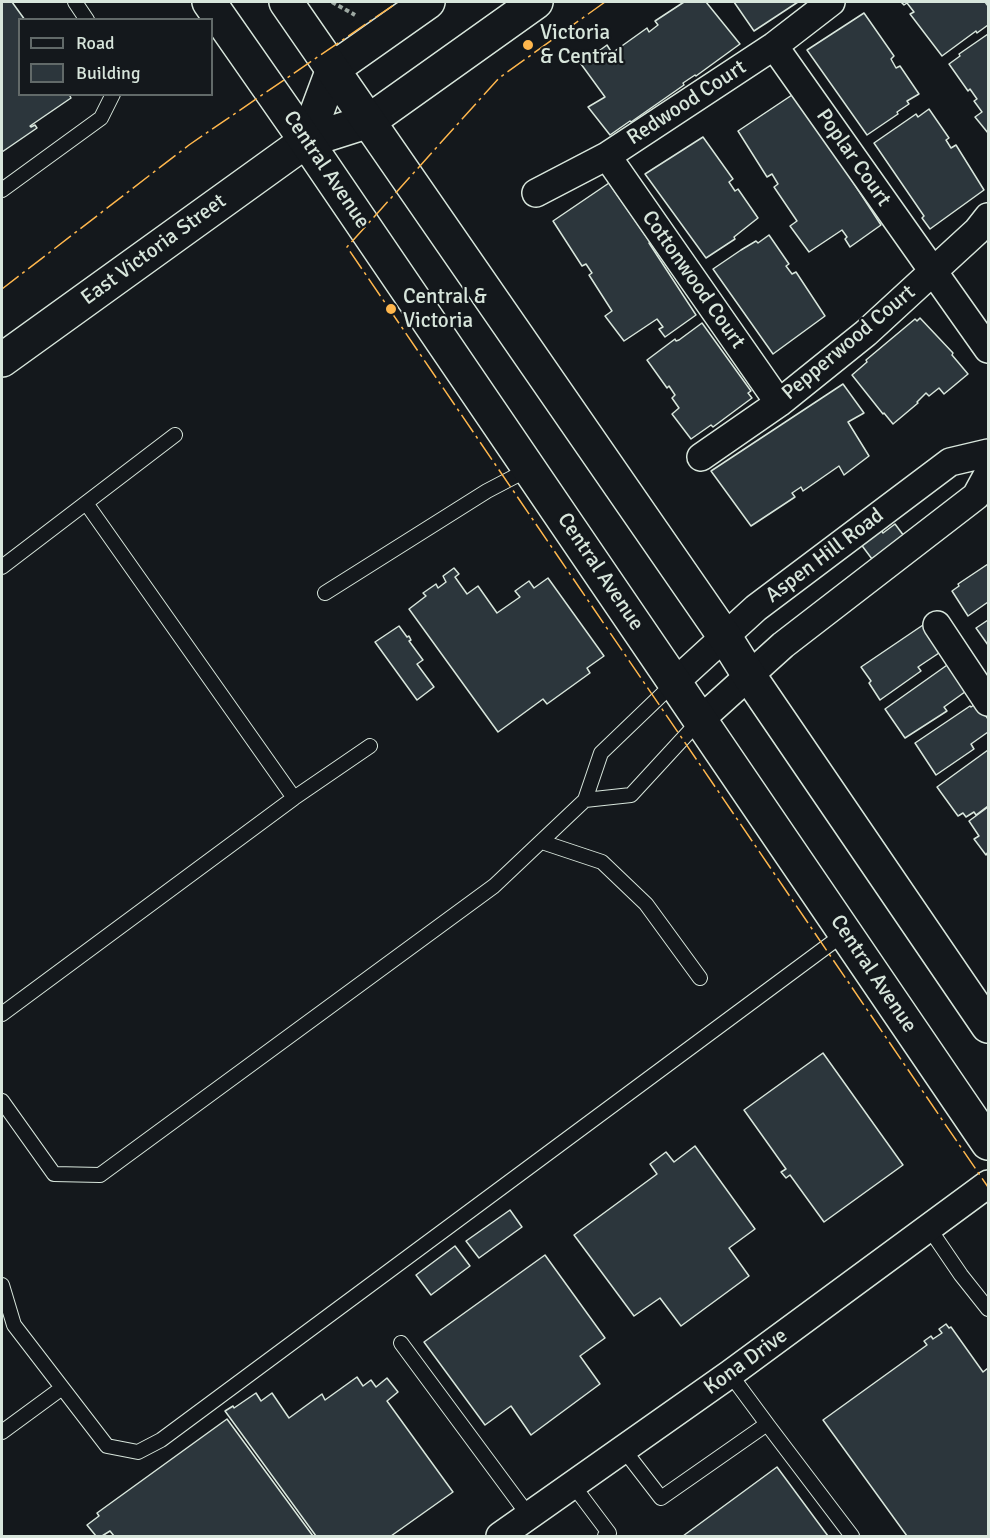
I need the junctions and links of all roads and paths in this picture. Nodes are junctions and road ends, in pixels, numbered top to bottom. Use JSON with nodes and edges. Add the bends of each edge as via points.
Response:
{"nodes":[{"id":1,"x":75,"y":2,"type":"edge"},
{"id":2,"x":209,"y":2,"type":"edge"},
{"id":3,"x":286,"y":2,"type":"edge"},
{"id":4,"x":332,"y":2,"type":"edge"},
{"id":5,"x":429,"y":2,"type":"edge"},
{"id":6,"x":536,"y":2,"type":"edge"},
{"id":7,"x":831,"y":2,"type":"edge"},
{"id":8,"x":355,"y":15,"type":"dead end"},
{"id":9,"x":86,"y":18,"type":"edge"},
{"id":10,"x":774,"y":46,"type":"junction"},
{"id":11,"x":333,"y":69,"type":"junction"},
{"id":12,"x":112,"y":96,"type":"edge"},
{"id":13,"x":369,"y":121,"type":"junction"},
{"id":14,"x":306,"y":141,"type":"junction"},
{"id":15,"x":607,"y":156,"type":"junction"},
{"id":16,"x":2,"y":190,"type":"edge"},
{"id":17,"x":536,"y":193,"type":"dead end"},
{"id":18,"x":988,"y":217,"type":"edge"},
{"id":19,"x":933,"y":270,"type":"junction"},
{"id":20,"x":988,"y":349,"type":"edge"},
{"id":21,"x":2,"y":360,"type":"edge"},
{"id":22,"x":779,"y":403,"type":"junction"},
{"id":23,"x":175,"y":435,"type":"dead end"},
{"id":24,"x":988,"y":453,"type":"edge"},
{"id":25,"x":701,"y":457,"type":"dead end"},
{"id":26,"x":530,"y":469,"type":"junction"},
{"id":27,"x":988,"y":474,"type":"edge"},
{"id":28,"x":908,"y":494,"type":"junction"},
{"id":29,"x":86,"y":502,"type":"junction"},
{"id":30,"x":933,"y":530,"type":"junction"},
{"id":31,"x":2,"y":567,"type":"edge"},
{"id":32,"x":325,"y":593,"type":"dead end"},
{"id":33,"x":937,"y":625,"type":"dead end"},
{"id":34,"x":725,"y":637,"type":"junction"},
{"id":35,"x":750,"y":677,"type":"junction"},
{"id":36,"x":675,"y":682,"type":"junction"},
{"id":37,"x":988,"y":702,"type":"edge"},
{"id":38,"x":700,"y":720,"type":"junction"},
{"id":39,"x":370,"y":746,"type":"dead end"},
{"id":40,"x":294,"y":798,"type":"junction"},
{"id":41,"x":585,"y":800,"type":"junction"},
{"id":42,"x":542,"y":842,"type":"junction"},
{"id":43,"x":845,"y":933,"type":"junction"},
{"id":44,"x":700,"y":978,"type":"dead end"},
{"id":45,"x":2,"y":1014,"type":"edge"},
{"id":46,"x":988,"y":1026,"type":"edge"},
{"id":47,"x":2,"y":1101,"type":"edge"},
{"id":48,"x":988,"y":1143,"type":"edge"},
{"id":49,"x":988,"y":1184,"type":"edge"},
{"id":50,"x":929,"y":1228,"type":"junction"},
{"id":51,"x":2,"y":1286,"type":"edge"},
{"id":52,"x":988,"y":1309,"type":"edge"},
{"id":53,"x":401,"y":1343,"type":"dead end"},
{"id":54,"x":730,"y":1374,"type":"junction"},
{"id":55,"x":62,"y":1388,"type":"junction"},
{"id":56,"x":767,"y":1424,"type":"junction"},
{"id":57,"x":2,"y":1432,"type":"edge"},
{"id":58,"x":624,"y":1450,"type":"junction"},
{"id":59,"x":573,"y":1485,"type":"junction"},
{"id":60,"x":529,"y":1516,"type":"junction"},
{"id":61,"x":609,"y":1535,"type":"edge"},
{"id":62,"x":500,"y":1536,"type":"edge"},
{"id":63,"x":852,"y":1536,"type":"edge"}],
"edges":[{"from":1,"to":9,"type":"lane"},
{"from":2,"to":14,"type":"main road","name":"Central Avenue"},
{"from":3,"to":11,"type":"main road"},
{"from":4,"to":8,"type":"path"},
{"from":5,"to":11,"type":"main road"},
{"from":6,"to":13,"type":"main road","name":"East Victoria Street"},
{"from":7,"to":10,"type":"street","name":"Redwood Court"},
{"from":10,"to":15,"type":"street","name":"Redwood Court"},
{"from":10,"to":19,"type":"street","name":"Poplar Court"},
{"from":11,"to":13,"type":"main road"},
{"from":11,"to":14,"type":"main road"},
{"from":12,"to":16,"type":"lane","via":[[101,118]]},
{"from":13,"to":14,"type":"main road","name":"East Victoria Street"},
{"from":13,"to":34,"type":"main road"},
{"from":14,"to":21,"type":"main road","name":"East Victoria Street"},
{"from":14,"to":26,"type":"main road","name":"Central Avenue"},
{"from":15,"to":17,"type":"street","name":"Redwood Court"},
{"from":15,"to":22,"type":"street","name":"Cottonwood Court"},
{"from":18,"to":19,"type":"street","name":"Pepperwood Court"},
{"from":19,"to":20,"type":"street","name":"Poplar Court"},
{"from":19,"to":22,"type":"street","name":"Pepperwood Court","via":[[866,333]]},
{"from":22,"to":25,"type":"street","name":"Pepperwood Court"},
{"from":23,"to":29,"type":"lane"},
{"from":24,"to":28,"type":"street","name":"Aspen Hill Road","via":[[950,462]]},
{"from":26,"to":32,"type":"lane","via":[[487,491]]},
{"from":26,"to":36,"type":"main road","name":"Central Avenue"},
{"from":27,"to":30,"type":"street","via":[[976,496]]},
{"from":28,"to":30,"type":"street"},
{"from":28,"to":34,"type":"street","name":"Aspen Hill Road","via":[[756,608]]},
{"from":29,"to":31,"type":"lane"},
{"from":29,"to":40,"type":"lane"},
{"from":30,"to":35,"type":"street","via":[[783,645]]},
{"from":33,"to":37,"type":"street"},
{"from":34,"to":35,"type":"main road"},
{"from":34,"to":36,"type":"street","name":"Aspen Hill Road"},
{"from":35,"to":38,"type":"street"},
{"from":35,"to":46,"type":"main road"},
{"from":36,"to":38,"type":"main road","name":"Central Avenue"},
{"from":36,"to":41,"type":"lane","via":[[601,753]]},
{"from":38,"to":41,"type":"lane","via":[[631,795]]},
{"from":38,"to":43,"type":"main road","name":"Central Avenue"},
{"from":39,"to":40,"type":"lane"},
{"from":40,"to":45,"type":"lane"},
{"from":41,"to":42,"type":"lane"},
{"from":42,"to":44,"type":"lane","via":[[602,862],[646,904]]},
{"from":42,"to":47,"type":"lane","via":[[494,886],[100,1175],[54,1174]]},
{"from":43,"to":48,"type":"main road","name":"Central Avenue"},
{"from":43,"to":55,"type":"lane","via":[[161,1440],[138,1452],[107,1446]]},
{"from":49,"to":50,"type":"street","name":"Kona Drive"},
{"from":50,"to":52,"type":"lane"},
{"from":50,"to":54,"type":"street","name":"Kona Drive"},
{"from":51,"to":55,"type":"lane","via":[[14,1325]]},
{"from":53,"to":60,"type":"lane"},
{"from":54,"to":56,"type":"lane"},
{"from":54,"to":58,"type":"street","name":"Kona Drive"},
{"from":55,"to":57,"type":"lane"},
{"from":56,"to":58,"type":"lane","via":[[661,1498]]},
{"from":56,"to":63,"type":"lane"},
{"from":58,"to":59,"type":"street","name":"Kona Drive"},
{"from":59,"to":60,"type":"street","name":"Kona Drive"},
{"from":59,"to":61,"type":"lane"},
{"from":60,"to":62,"type":"street","name":"Kona Drive"}]}
